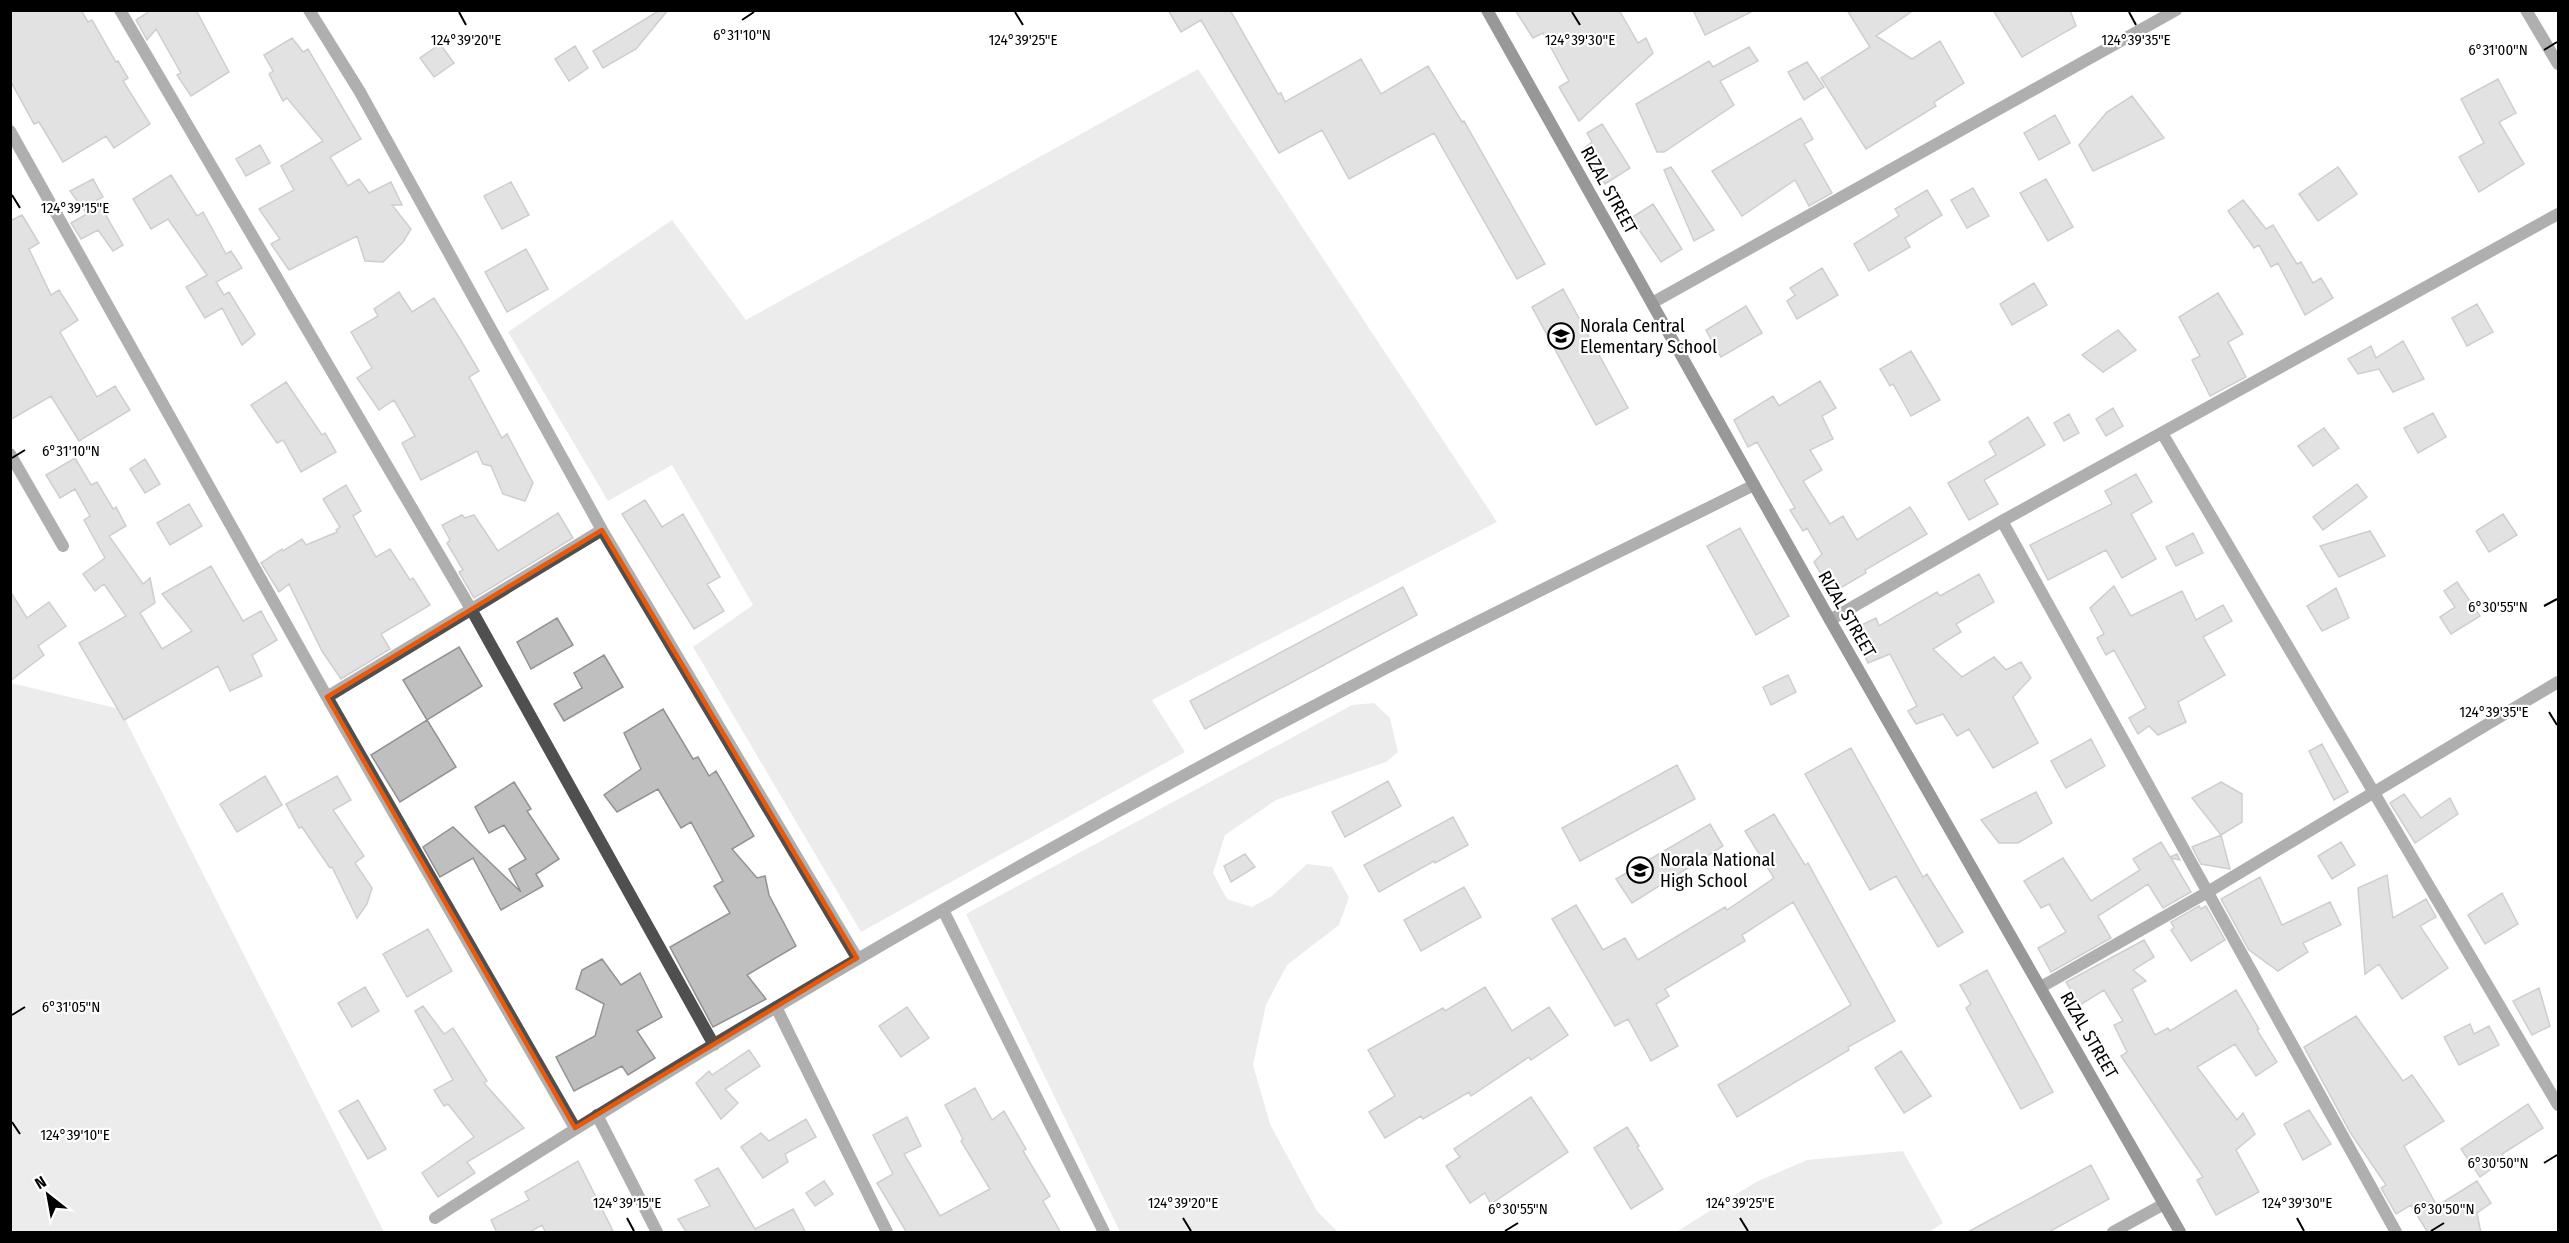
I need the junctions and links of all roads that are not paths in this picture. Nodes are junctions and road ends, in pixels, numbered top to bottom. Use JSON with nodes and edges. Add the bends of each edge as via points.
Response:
{"nodes":[{"id":1,"x":120,"y":10,"type":"edge"},
{"id":2,"x":309,"y":10,"type":"edge"},
{"id":3,"x":1487,"y":10,"type":"edge"},
{"id":4,"x":2176,"y":10,"type":"edge"},
{"id":5,"x":2526,"y":10,"type":"edge"},
{"id":6,"x":2559,"y":64,"type":"edge"},
{"id":7,"x":10,"y":131,"type":"edge"},
{"id":8,"x":2559,"y":214,"type":"edge"},
{"id":9,"x":1652,"y":303,"type":"junction"},
{"id":10,"x":2162,"y":433,"type":"junction"},
{"id":11,"x":10,"y":454,"type":"edge"},
{"id":12,"x":1754,"y":485,"type":"junction"},
{"id":13,"x":2002,"y":521,"type":"junction"},
{"id":14,"x":602,"y":530,"type":"junction"},
{"id":15,"x":63,"y":546,"type":"dead end"},
{"id":16,"x":471,"y":609,"type":"junction"},
{"id":17,"x":1830,"y":620,"type":"junction"},
{"id":18,"x":2559,"y":682,"type":"edge"},
{"id":19,"x":327,"y":697,"type":"junction"},
{"id":20,"x":2376,"y":793,"type":"junction"},
{"id":21,"x":2206,"y":893,"type":"junction"},
{"id":22,"x":943,"y":910,"type":"junction"},
{"id":23,"x":857,"y":958,"type":"junction"},
{"id":24,"x":2041,"y":987,"type":"junction"},
{"id":25,"x":776,"y":1007,"type":"junction"},
{"id":26,"x":714,"y":1045,"type":"junction"},
{"id":27,"x":2559,"y":1104,"type":"edge"},
{"id":28,"x":597,"y":1115,"type":"junction"},
{"id":29,"x":575,"y":1128,"type":"junction"},
{"id":30,"x":2164,"y":1204,"type":"junction"},
{"id":31,"x":435,"y":1218,"type":"dead end"},
{"id":32,"x":657,"y":1233,"type":"edge"},
{"id":33,"x":886,"y":1233,"type":"edge"},
{"id":34,"x":1104,"y":1233,"type":"edge"},
{"id":35,"x":2113,"y":1233,"type":"edge"},
{"id":36,"x":2180,"y":1233,"type":"edge"},
{"id":37,"x":2396,"y":1233,"type":"edge"}],
"edges":[{"from":1,"to":16,"type":"street"},
{"from":2,"to":14,"type":"street","via":[[388,142]]},
{"from":3,"to":9,"type":"main road","name":"RIZAL STREET"},
{"from":4,"to":9,"type":"street"},
{"from":5,"to":6,"type":"street"},
{"from":7,"to":19,"type":"street"},
{"from":8,"to":10,"type":"street"},
{"from":9,"to":12,"type":"main road","name":"RIZAL STREET"},
{"from":10,"to":13,"type":"street"},
{"from":10,"to":20,"type":"street"},
{"from":11,"to":15,"type":"street"},
{"from":12,"to":17,"type":"main road","name":"RIZAL STREET"},
{"from":12,"to":22,"type":"street","via":[[1383,670]]},
{"from":13,"to":17,"type":"street"},
{"from":13,"to":21,"type":"street"},
{"from":14,"to":16,"type":"street"},
{"from":14,"to":23,"type":"street"},
{"from":16,"to":19,"type":"street"},
{"from":16,"to":26,"type":"street"},
{"from":17,"to":24,"type":"main road","name":"RIZAL STREET"},
{"from":18,"to":20,"type":"street"},
{"from":19,"to":29,"type":"street"},
{"from":20,"to":21,"type":"street"},
{"from":20,"to":27,"type":"street"},
{"from":21,"to":24,"type":"street"},
{"from":21,"to":37,"type":"street"},
{"from":22,"to":23,"type":"street"},
{"from":22,"to":34,"type":"street"},
{"from":23,"to":25,"type":"street"},
{"from":24,"to":30,"type":"main road","name":"RIZAL STREET"},
{"from":25,"to":26,"type":"street"},
{"from":25,"to":33,"type":"street"},
{"from":26,"to":28,"type":"street"},
{"from":28,"to":29,"type":"street"},
{"from":28,"to":32,"type":"street"},
{"from":29,"to":31,"type":"street"},
{"from":30,"to":35,"type":"street"},
{"from":30,"to":36,"type":"main road","name":"RIZAL STREET"}]}
